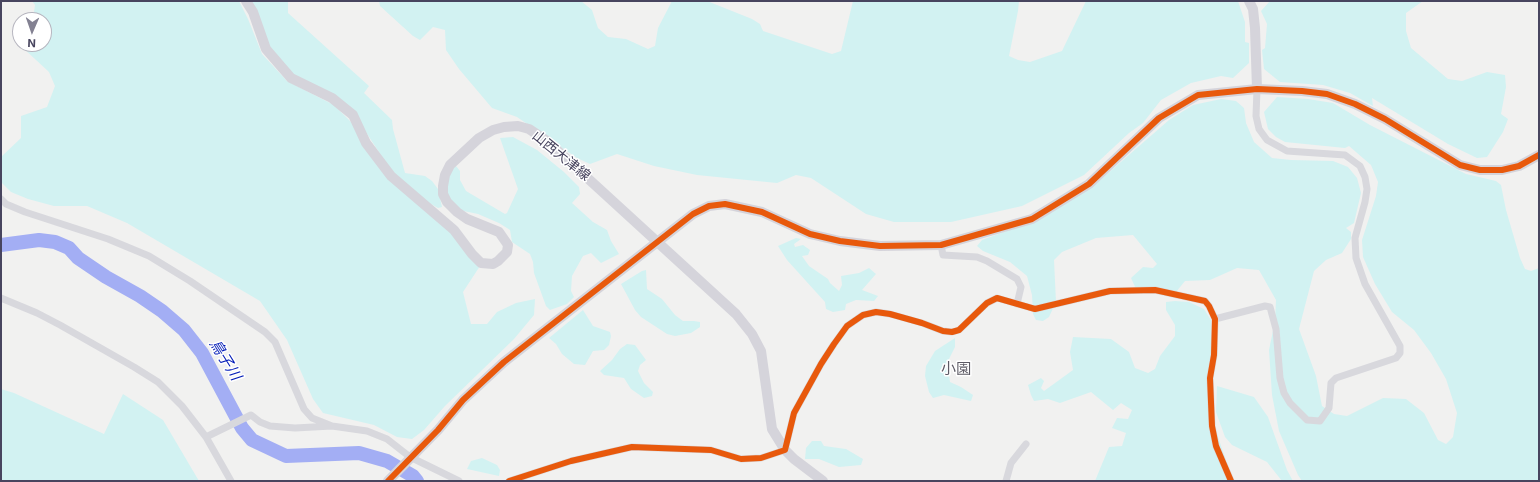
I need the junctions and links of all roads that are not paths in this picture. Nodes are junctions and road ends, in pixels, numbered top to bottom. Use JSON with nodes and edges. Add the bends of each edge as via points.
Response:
{"nodes":[{"id":1,"x":246,"y":1,"type":"edge"},
{"id":2,"x":1249,"y":1,"type":"edge"},
{"id":3,"x":1257,"y":89,"type":"junction"},
{"id":4,"x":1539,"y":155,"type":"edge"},
{"id":5,"x":1,"y":199,"type":"edge"},
{"id":6,"x":657,"y":242,"type":"junction"},
{"id":7,"x":941,"y":245,"type":"junction"},
{"id":8,"x":1,"y":298,"type":"edge"},
{"id":9,"x":1017,"y":304,"type":"junction"},
{"id":10,"x":1215,"y":319,"type":"junction"},
{"id":11,"x":332,"y":426,"type":"junction"},
{"id":12,"x":206,"y":437,"type":"junction"},
{"id":13,"x":1026,"y":444,"type":"dead end"},
{"id":14,"x":785,"y":450,"type":"junction"},
{"id":15,"x":410,"y":457,"type":"junction"},
{"id":16,"x":231,"y":481,"type":"edge"},
{"id":17,"x":388,"y":481,"type":"edge"},
{"id":18,"x":459,"y":481,"type":"edge"},
{"id":19,"x":509,"y":481,"type":"edge"},
{"id":20,"x":823,"y":481,"type":"edge"},
{"id":21,"x":1006,"y":481,"type":"edge"},
{"id":22,"x":1231,"y":481,"type":"edge"}],
"edges":[{"from":1,"to":6,"type":"street","name":"山西大津線","via":[[253,12],[266,49],[291,78],[332,98],[353,115],[366,143],[391,176],[454,230],[481,263],[493,264],[507,252],[508,245],[499,232],[457,212],[447,202],[443,186],[450,165],[479,138],[504,127],[518,126],[529,129],[547,141]]},
{"from":2,"to":3,"type":"street","via":[[1253,9],[1255,28]]},
{"from":3,"to":4,"type":"street","via":[[1302,90],[1327,94],[1355,104],[1385,119],[1460,165],[1480,170],[1502,170],[1519,166]]},
{"from":3,"to":7,"type":"street","via":[[1198,95],[1159,118],[1089,184],[1032,219]]},
{"from":3,"to":10,"type":"street","via":[[1256,116],[1259,129],[1267,140],[1287,151],[1345,155],[1360,166],[1367,189],[1356,238],[1356,258],[1365,284],[1400,346],[1400,353],[1396,358],[1336,378],[1331,383],[1329,408],[1320,421],[1307,420],[1284,393],[1280,378],[1276,329],[1270,307],[1264,306]]},
{"from":5,"to":11,"type":"street","via":[[6,204],[25,212],[108,239],[149,256],[265,332],[275,342],[304,409],[312,418]]},
{"from":6,"to":7,"type":"street","via":[[693,214],[709,206],[725,204],[762,212],[810,234],[840,241],[880,246]]},
{"from":6,"to":14,"type":"street","name":"山西大津線","via":[[736,314],[752,334],[761,351],[772,429]]},
{"from":6,"to":15,"type":"street","via":[[504,362],[463,400],[438,430]]},
{"from":7,"to":9,"type":"street","via":[[943,254],[977,257],[1017,278],[1021,287]]},
{"from":8,"to":12,"type":"street","via":[[60,325],[158,382],[182,406]]},
{"from":9,"to":10,"type":"street","via":[[1035,309],[1110,291],[1155,290],[1205,301]]},
{"from":9,"to":14,"type":"street","via":[[997,298],[987,303],[959,330],[952,332],[890,314],[876,312],[863,315],[847,326],[821,364],[794,413]]},
{"from":10,"to":22,"type":"street","via":[[1214,355],[1210,378],[1212,426],[1216,446]]},
{"from":11,"to":12,"type":"street","via":[[270,426],[251,415]]},
{"from":11,"to":15,"type":"street","via":[[367,431],[387,439]]},
{"from":12,"to":16,"type":"street"},
{"from":13,"to":21,"type":"street","via":[[1011,463]]},
{"from":14,"to":19,"type":"street","via":[[761,458],[741,459],[711,450],[632,447],[571,461]]},
{"from":14,"to":20,"type":"street","name":"山西大津線"},
{"from":15,"to":17,"type":"street"},
{"from":15,"to":18,"type":"street"}]}
